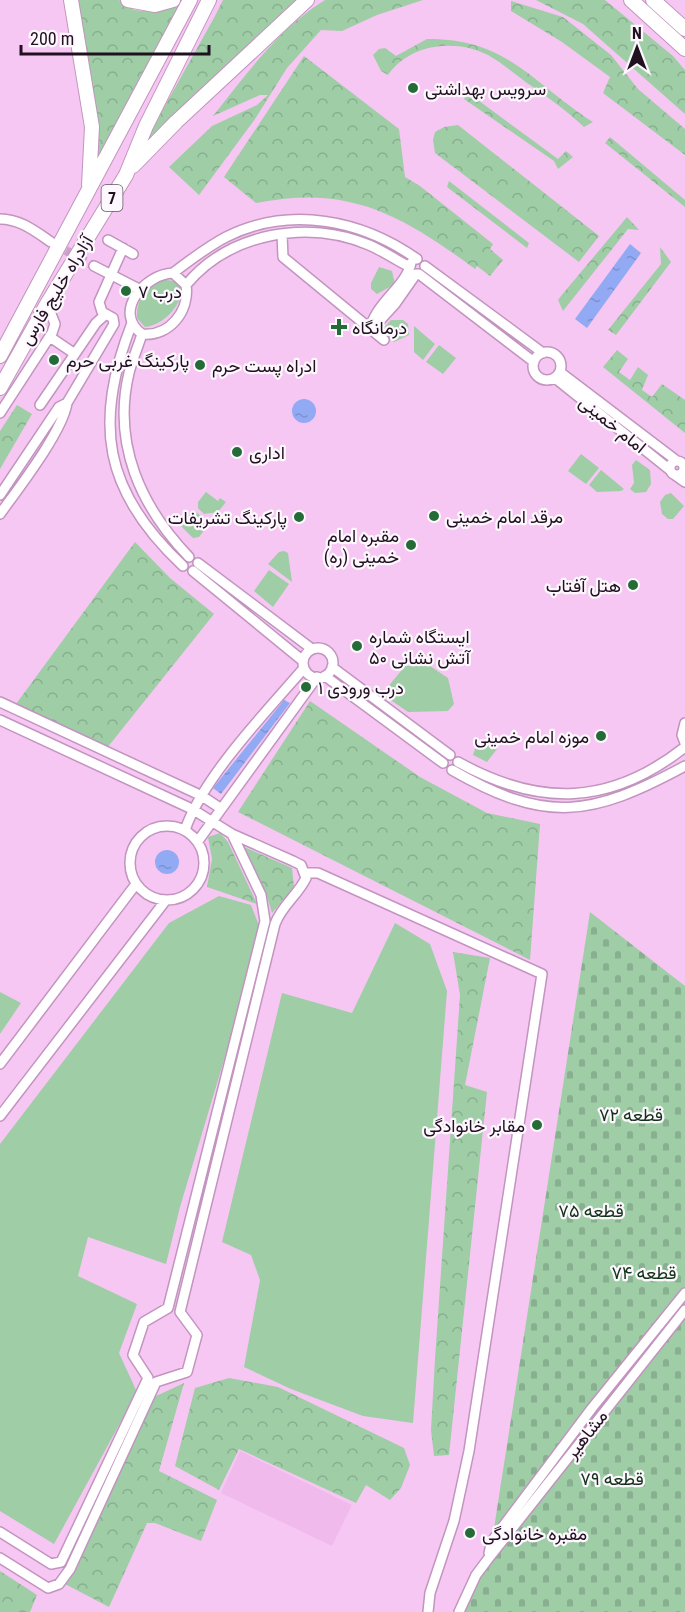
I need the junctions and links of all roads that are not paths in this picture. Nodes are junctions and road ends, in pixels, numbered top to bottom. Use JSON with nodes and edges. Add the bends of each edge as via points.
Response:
{"nodes":[{"id":1,"x":70,"y":0,"type":"edge"},
{"id":2,"x":128,"y":0,"type":"edge"},
{"id":3,"x":173,"y":0,"type":"edge"},
{"id":4,"x":190,"y":0,"type":"edge"},
{"id":5,"x":208,"y":0,"type":"edge"},
{"id":6,"x":307,"y":0,"type":"edge"},
{"id":7,"x":631,"y":0,"type":"edge"},
{"id":8,"x":653,"y":0,"type":"edge"},
{"id":9,"x":685,"y":29,"type":"edge"},
{"id":10,"x":685,"y":49,"type":"edge"},
{"id":11,"x":126,"y":175,"type":"junction"},
{"id":12,"x":87,"y":196,"type":"junction"},
{"id":13,"x":0,"y":219,"type":"edge"},
{"id":14,"x":282,"y":234,"type":"junction"},
{"id":15,"x":108,"y":240,"type":"dead end"},
{"id":16,"x":51,"y":242,"type":"tunnel mouth"},
{"id":17,"x":123,"y":248,"type":"junction"},
{"id":18,"x":133,"y":254,"type":"dead end"},
{"id":19,"x":421,"y":262,"type":"junction"},
{"id":20,"x":94,"y":266,"type":"tunnel mouth"},
{"id":21,"x":414,"y":271,"type":"junction"},
{"id":22,"x":173,"y":273,"type":"junction"},
{"id":23,"x":111,"y":275,"type":"junction"},
{"id":24,"x":186,"y":285,"type":"junction"},
{"id":25,"x":139,"y":289,"type":"junction"},
{"id":26,"x":47,"y":304,"type":"junction"},
{"id":27,"x":106,"y":314,"type":"junction"},
{"id":28,"x":132,"y":323,"type":"junction"},
{"id":29,"x":370,"y":330,"type":"junction"},
{"id":30,"x":142,"y":334,"type":"junction"},
{"id":31,"x":50,"y":337,"type":"junction"},
{"id":32,"x":384,"y":340,"type":"dead end"},
{"id":33,"x":543,"y":353,"type":"junction"},
{"id":34,"x":75,"y":354,"type":"junction"},
{"id":35,"x":0,"y":356,"type":"edge"},
{"id":36,"x":534,"y":362,"type":"junction"},
{"id":37,"x":558,"y":375,"type":"junction"},
{"id":38,"x":0,"y":388,"type":"edge"},
{"id":39,"x":67,"y":404,"type":"junction"},
{"id":40,"x":40,"y":405,"type":"dead end"},
{"id":41,"x":0,"y":413,"type":"edge"},
{"id":42,"x":683,"y":464,"type":"edge"},
{"id":43,"x":673,"y":472,"type":"junction"},
{"id":44,"x":685,"y":482,"type":"edge"},
{"id":45,"x":0,"y":495,"type":"edge"},
{"id":46,"x":0,"y":514,"type":"edge"},
{"id":47,"x":186,"y":561,"type":"junction"},
{"id":48,"x":195,"y":567,"type":"junction"},
{"id":49,"x":312,"y":649,"type":"junction"},
{"id":50,"x":304,"y":664,"type":"junction"},
{"id":51,"x":332,"y":667,"type":"junction"},
{"id":52,"x":321,"y":677,"type":"junction"},
{"id":53,"x":0,"y":702,"type":"edge"},
{"id":54,"x":32,"y":717,"type":"junction"},
{"id":55,"x":0,"y":720,"type":"edge"},
{"id":56,"x":685,"y":723,"type":"edge"},
{"id":57,"x":26,"y":732,"type":"junction"},
{"id":58,"x":685,"y":745,"type":"edge"},
{"id":59,"x":450,"y":755,"type":"junction"},
{"id":60,"x":443,"y":763,"type":"junction"},
{"id":61,"x":455,"y":766,"type":"junction"},
{"id":62,"x":685,"y":766,"type":"edge"},
{"id":63,"x":202,"y":796,"type":"junction"},
{"id":64,"x":220,"y":808,"type":"junction"},
{"id":65,"x":192,"y":809,"type":"junction"},
{"id":66,"x":210,"y":820,"type":"junction"},
{"id":67,"x":185,"y":830,"type":"junction"},
{"id":68,"x":232,"y":834,"type":"junction"},
{"id":69,"x":198,"y":841,"type":"junction"},
{"id":70,"x":305,"y":873,"type":"junction"},
{"id":71,"x":136,"y":884,"type":"junction"},
{"id":72,"x":166,"y":900,"type":"junction"},
{"id":73,"x":0,"y":1064,"type":"edge"},
{"id":74,"x":0,"y":1116,"type":"edge"},
{"id":75,"x":685,"y":1293,"type":"edge"},
{"id":76,"x":168,"y":1308,"type":"junction"},
{"id":77,"x":685,"y":1310,"type":"edge"},
{"id":78,"x":180,"y":1312,"type":"junction"},
{"id":79,"x":152,"y":1380,"type":"junction"},
{"id":80,"x":0,"y":1532,"type":"edge"},
{"id":81,"x":0,"y":1558,"type":"edge"},
{"id":82,"x":488,"y":1559,"type":"junction"},
{"id":83,"x":428,"y":1612,"type":"edge"},
{"id":84,"x":459,"y":1612,"type":"edge"}],
"edges":[{"from":1,"to":12,"type":"highway","via":[[92,127]]},
{"from":2,"to":3,"type":"highway","via":[[155,5]]},
{"from":4,"to":12,"type":"highway","name":"آزادراه خلیج فارس","number":"7"},
{"from":5,"to":11,"type":"highway","name":"آزادراه خلیج فارس","number":"7"},
{"from":6,"to":11,"type":"highway","via":[[176,122]]},
{"from":7,"to":10,"type":"highway"},
{"from":8,"to":9,"type":"highway"},
{"from":11,"to":26,"type":"highway","name":"آزادراه خلیج فارس","number":"7"},
{"from":12,"to":35,"type":"highway","name":"آزادراه خلیج فارس","number":"7"},
{"from":13,"to":16,"type":"street","via":[[11,219]]},
{"from":14,"to":21,"type":"street","via":[[342,237],[369,245]]},
{"from":14,"to":24,"type":"street","via":[[231,248],[210,261]]},
{"from":14,"to":29,"type":"street","via":[[283,257]]},
{"from":15,"to":17,"type":"street"},
{"from":17,"to":18,"type":"street"},
{"from":17,"to":23,"type":"street"},
{"from":19,"to":21,"type":"street"},
{"from":19,"to":21,"type":"street","via":[[413,261]]},
{"from":19,"to":22,"type":"street","via":[[398,245],[366,230],[301,220],[265,224],[229,236]]},
{"from":19,"to":33,"type":"street"},
{"from":20,"to":23,"type":"street"},
{"from":21,"to":29,"type":"street","via":[[387,298]]},
{"from":21,"to":36,"type":"street"},
{"from":22,"to":24,"type":"street"},
{"from":22,"to":25,"type":"street","via":[[158,276]]},
{"from":23,"to":25,"type":"street"},
{"from":23,"to":27,"type":"street","via":[[99,302]]},
{"from":24,"to":30,"type":"street","via":[[187,298],[179,317],[164,330]]},
{"from":25,"to":28,"type":"street","via":[[132,304]]},
{"from":26,"to":31,"type":"street","via":[[55,324]]},
{"from":26,"to":38,"type":"highway","name":"آزادراه خلیج فارس","number":"7"},
{"from":27,"to":34,"type":"street"},
{"from":27,"to":39,"type":"street","via":[[114,324]]},
{"from":28,"to":30,"type":"street"},
{"from":28,"to":47,"type":"street","via":[[111,390],[113,454],[126,493],[141,519],[162,546]]},
{"from":29,"to":32,"type":"street"},
{"from":30,"to":47,"type":"street","via":[[126,384],[127,449],[137,484],[150,509]]},
{"from":31,"to":34,"type":"street"},
{"from":31,"to":41,"type":"street"},
{"from":33,"to":36,"type":"street"},
{"from":33,"to":37,"type":"street","via":[[552,353],[559,359]]},
{"from":34,"to":40,"type":"street"},
{"from":36,"to":37,"type":"street","via":[[538,378],[547,381]]},
{"from":37,"to":42,"type":"street","name":"امام خمینی"},
{"from":37,"to":43,"type":"street","name":"امام خمینی"},
{"from":39,"to":45,"type":"street","via":[[59,408]]},
{"from":39,"to":46,"type":"street","via":[[44,450]]},
{"from":42,"to":43,"type":"street","via":[[681,473]]},
{"from":43,"to":44,"type":"street","name":"امام خمینی"},
{"from":47,"to":48,"type":"street","via":[[187,571]]},
{"from":48,"to":49,"type":"street"},
{"from":48,"to":50,"type":"street"},
{"from":49,"to":50,"type":"street"},
{"from":49,"to":51,"type":"street","via":[[330,653]]},
{"from":50,"to":52,"type":"street","via":[[309,674]]},
{"from":50,"to":63,"type":"street"},
{"from":51,"to":52,"type":"street"},
{"from":51,"to":59,"type":"street"},
{"from":52,"to":60,"type":"street"},
{"from":52,"to":64,"type":"street"},
{"from":53,"to":54,"type":"street"},
{"from":54,"to":57,"type":"street"},
{"from":54,"to":63,"type":"street"},
{"from":55,"to":57,"type":"street"},
{"from":56,"to":58,"type":"street"},
{"from":57,"to":65,"type":"street"},
{"from":58,"to":61,"type":"street","via":[[654,769],[589,794],[564,795],[510,787]]},
{"from":59,"to":60,"type":"street"},
{"from":59,"to":61,"type":"street","via":[[454,756]]},
{"from":60,"to":61,"type":"street","via":[[446,768]]},
{"from":61,"to":62,"type":"street","via":[[508,799],[564,808],[618,798]]},
{"from":63,"to":64,"type":"street"},
{"from":63,"to":65,"type":"street"},
{"from":64,"to":66,"type":"street"},
{"from":65,"to":66,"type":"street"},
{"from":65,"to":67,"type":"street"},
{"from":66,"to":68,"type":"street"},
{"from":66,"to":69,"type":"street"},
{"from":67,"to":69,"type":"street"},
{"from":67,"to":71,"type":"street","via":[[163,825],[135,842],[129,863]]},
{"from":68,"to":70,"type":"street","via":[[293,861]]},
{"from":68,"to":76,"type":"street","via":[[261,895],[265,921]]},
{"from":69,"to":72,"type":"street","via":[[204,863],[197,885],[189,893]]},
{"from":70,"to":78,"type":"street","via":[[301,887],[280,910],[275,924]]},
{"from":70,"to":83,"type":"street","via":[[318,873],[542,974],[469,1451]]},
{"from":71,"to":72,"type":"street","via":[[149,896]]},
{"from":71,"to":73,"type":"street"},
{"from":72,"to":74,"type":"street"},
{"from":75,"to":82,"type":"street","name":"مشاهیر","via":[[492,1541]]},
{"from":76,"to":78,"type":"street"},
{"from":76,"to":79,"type":"street","via":[[144,1322],[133,1355]]},
{"from":77,"to":82,"type":"street","name":"مشاهیر"},
{"from":78,"to":79,"type":"street","via":[[198,1335],[187,1372]]},
{"from":79,"to":80,"type":"street","via":[[61,1562],[51,1564]]},
{"from":79,"to":81,"type":"street","via":[[70,1569],[59,1584],[48,1588]]},
{"from":82,"to":84,"type":"street","name":"مشاهیر","via":[[470,1585]]}]}
